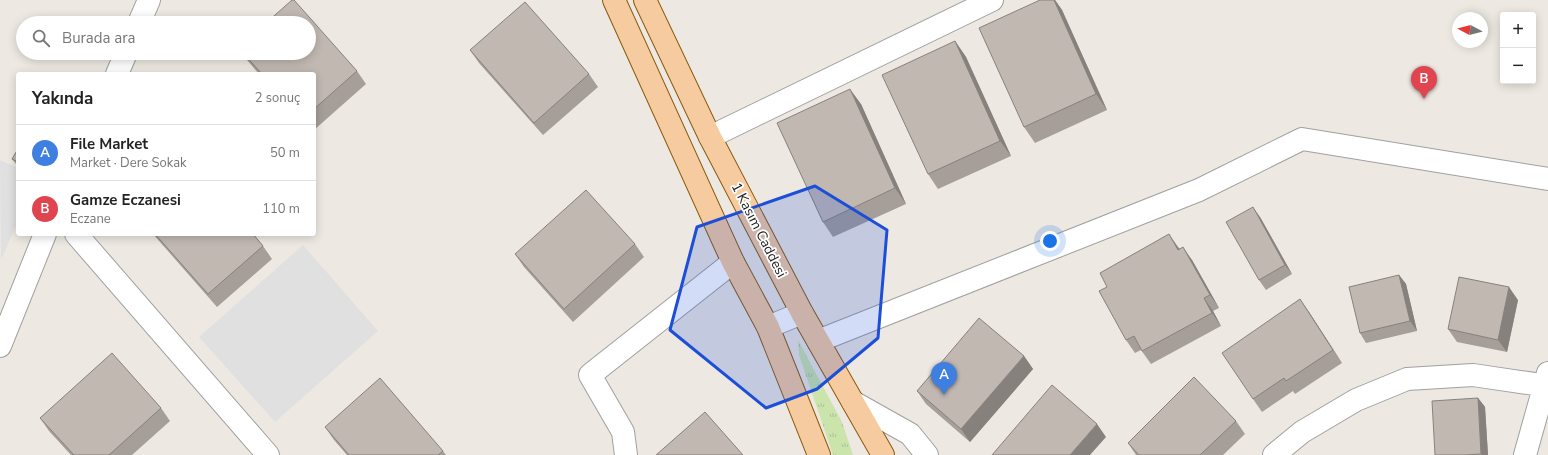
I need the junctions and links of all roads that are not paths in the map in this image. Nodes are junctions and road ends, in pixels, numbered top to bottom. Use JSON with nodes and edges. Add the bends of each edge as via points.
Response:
{"nodes":[{"id":1,"x":149,"y":0,"type":"edge"},
{"id":2,"x":614,"y":0,"type":"edge"},
{"id":3,"x":645,"y":0,"type":"edge"},
{"id":4,"x":992,"y":0,"type":"edge"},
{"id":5,"x":142,"y":16,"type":"edge"},
{"id":6,"x":123,"y":60,"type":"edge"},
{"id":7,"x":117,"y":72,"type":"edge"},
{"id":8,"x":710,"y":137,"type":"junction"},
{"id":9,"x":1548,"y":179,"type":"edge"},
{"id":10,"x":44,"y":236,"type":"edge"},
{"id":11,"x":78,"y":236,"type":"edge"},
{"id":12,"x":733,"y":262,"type":"junction"},
{"id":13,"x":802,"y":313,"type":"junction"},
{"id":14,"x":768,"y":328,"type":"junction"},
{"id":15,"x":818,"y":341,"type":"junction"},
{"id":16,"x":0,"y":346,"type":"edge"},
{"id":17,"x":1547,"y":381,"type":"edge"},
{"id":18,"x":853,"y":402,"type":"junction"},
{"id":19,"x":268,"y":455,"type":"edge"},
{"id":20,"x":626,"y":455,"type":"edge"},
{"id":21,"x":819,"y":455,"type":"edge"},
{"id":22,"x":883,"y":455,"type":"edge"},
{"id":23,"x":927,"y":455,"type":"edge"},
{"id":24,"x":1274,"y":455,"type":"edge"},
{"id":25,"x":1526,"y":455,"type":"edge"}],
"edges":[{"from":1,"to":5,"type":"street"},
{"from":2,"to":12,"type":"main road"},
{"from":3,"to":8,"type":"main road","name":"1 Kasım Caddesi"},
{"from":4,"to":8,"type":"street"},
{"from":6,"to":7,"type":"street"},
{"from":8,"to":13,"type":"main road","name":"1 Kasım Caddesi"},
{"from":9,"to":15,"type":"street","via":[[1302,139],[1199,190]]},
{"from":10,"to":16,"type":"street"},
{"from":11,"to":19,"type":"street"},
{"from":12,"to":14,"type":"main road"},
{"from":12,"to":20,"type":"street","via":[[590,374],[623,432]]},
{"from":13,"to":14,"type":"street"},
{"from":13,"to":15,"type":"main road","name":"1 Kasım Caddesi"},
{"from":14,"to":21,"type":"main road"},
{"from":15,"to":18,"type":"main road","name":"1 Kasım Caddesi"},
{"from":17,"to":24,"type":"street","via":[[1473,375],[1407,379],[1356,400],[1302,432]]},
{"from":17,"to":25,"type":"street"},
{"from":18,"to":22,"type":"main road","name":"1 Kasım Caddesi"},
{"from":18,"to":23,"type":"street","via":[[910,434]]}]}
